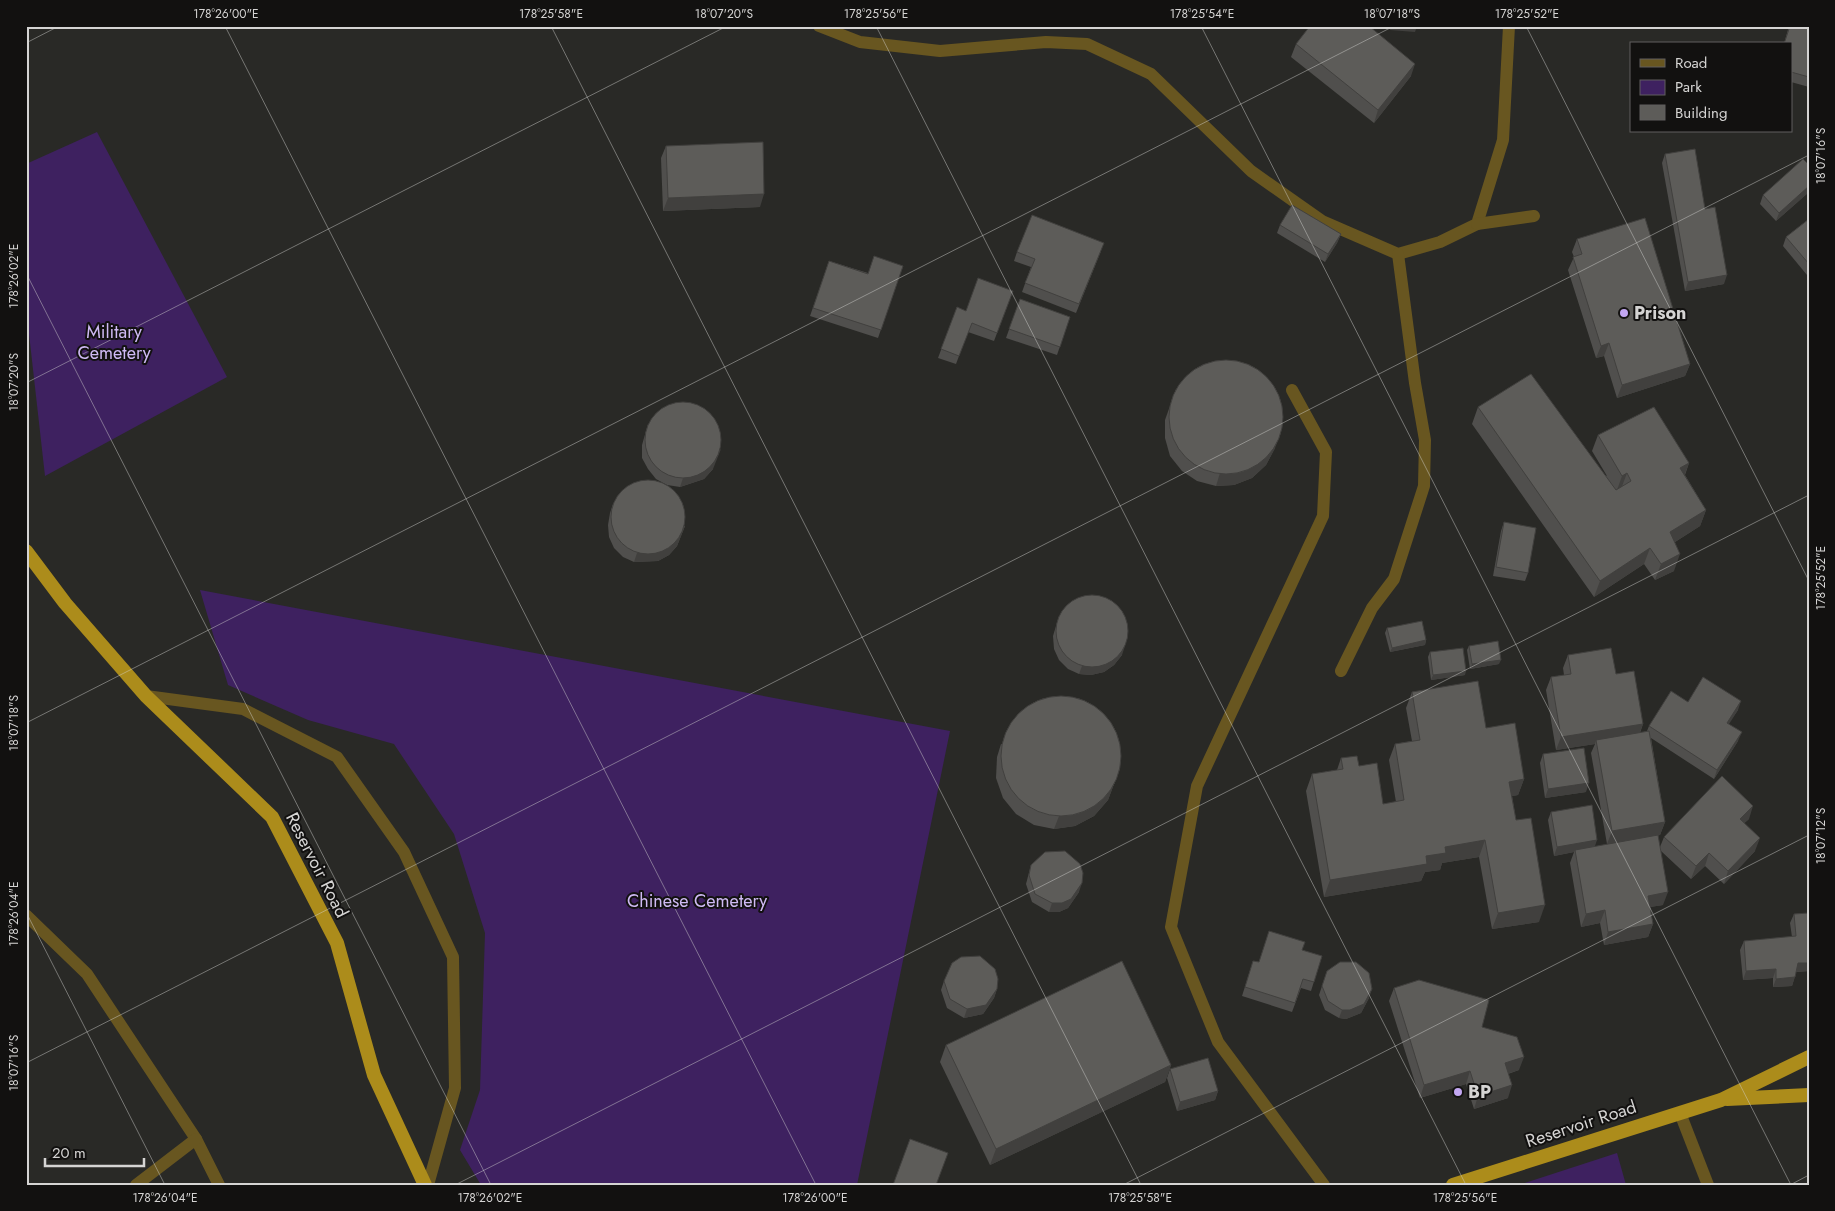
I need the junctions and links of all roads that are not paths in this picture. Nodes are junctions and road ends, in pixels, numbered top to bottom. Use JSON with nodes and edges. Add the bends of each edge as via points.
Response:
{"nodes":[{"id":1,"x":819,"y":26,"type":"edge"},
{"id":2,"x":1509,"y":26,"type":"edge"},
{"id":3,"x":1534,"y":216,"type":"dead end"},
{"id":4,"x":1476,"y":224,"type":"junction"},
{"id":5,"x":1398,"y":254,"type":"junction"},
{"id":6,"x":1292,"y":390,"type":"dead end"},
{"id":7,"x":26,"y":551,"type":"edge"},
{"id":8,"x":1342,"y":671,"type":"dead end"},
{"id":9,"x":146,"y":696,"type":"junction"},
{"id":10,"x":26,"y":914,"type":"edge"},
{"id":11,"x":1809,"y":1057,"type":"edge"},
{"id":12,"x":1809,"y":1095,"type":"edge"},
{"id":13,"x":1721,"y":1100,"type":"junction"},
{"id":14,"x":1680,"y":1113,"type":"junction"},
{"id":15,"x":196,"y":1139,"type":"junction"},
{"id":16,"x":136,"y":1185,"type":"edge"},
{"id":17,"x":219,"y":1185,"type":"edge"},
{"id":18,"x":426,"y":1185,"type":"edge"},
{"id":19,"x":1324,"y":1185,"type":"edge"},
{"id":20,"x":1453,"y":1185,"type":"edge"},
{"id":21,"x":1708,"y":1185,"type":"edge"}],
"edges":[{"from":1,"to":5,"type":"street","via":[[860,42],[940,51],[1046,42],[1086,44],[1151,74],[1251,171],[1322,221]]},
{"from":2,"to":4,"type":"street","via":[[1503,140]]},
{"from":3,"to":4,"type":"street"},
{"from":4,"to":5,"type":"street","via":[[1440,242]]},
{"from":5,"to":8,"type":"street","via":[[1425,440],[1424,486],[1394,579],[1372,608]]},
{"from":6,"to":19,"type":"street","via":[[1326,452],[1323,516],[1197,786],[1171,927],[1218,1042]]},
{"from":7,"to":9,"type":"highway","name":"Reservoir Road","via":[[65,604]]},
{"from":9,"to":18,"type":"highway","name":"Reservoir Road","via":[[272,817],[337,944],[374,1075]]},
{"from":9,"to":18,"type":"street","via":[[243,708],[337,757],[404,852],[453,956],[455,1088]]},
{"from":10,"to":15,"type":"street","via":[[87,974]]},
{"from":11,"to":13,"type":"highway","name":"Reservoir Road"},
{"from":12,"to":13,"type":"highway","name":"Reservoir Road"},
{"from":13,"to":14,"type":"highway","name":"Reservoir Road"},
{"from":14,"to":20,"type":"highway","name":"Reservoir Road"},
{"from":14,"to":21,"type":"street"},
{"from":15,"to":16,"type":"street"},
{"from":15,"to":17,"type":"street"}]}
